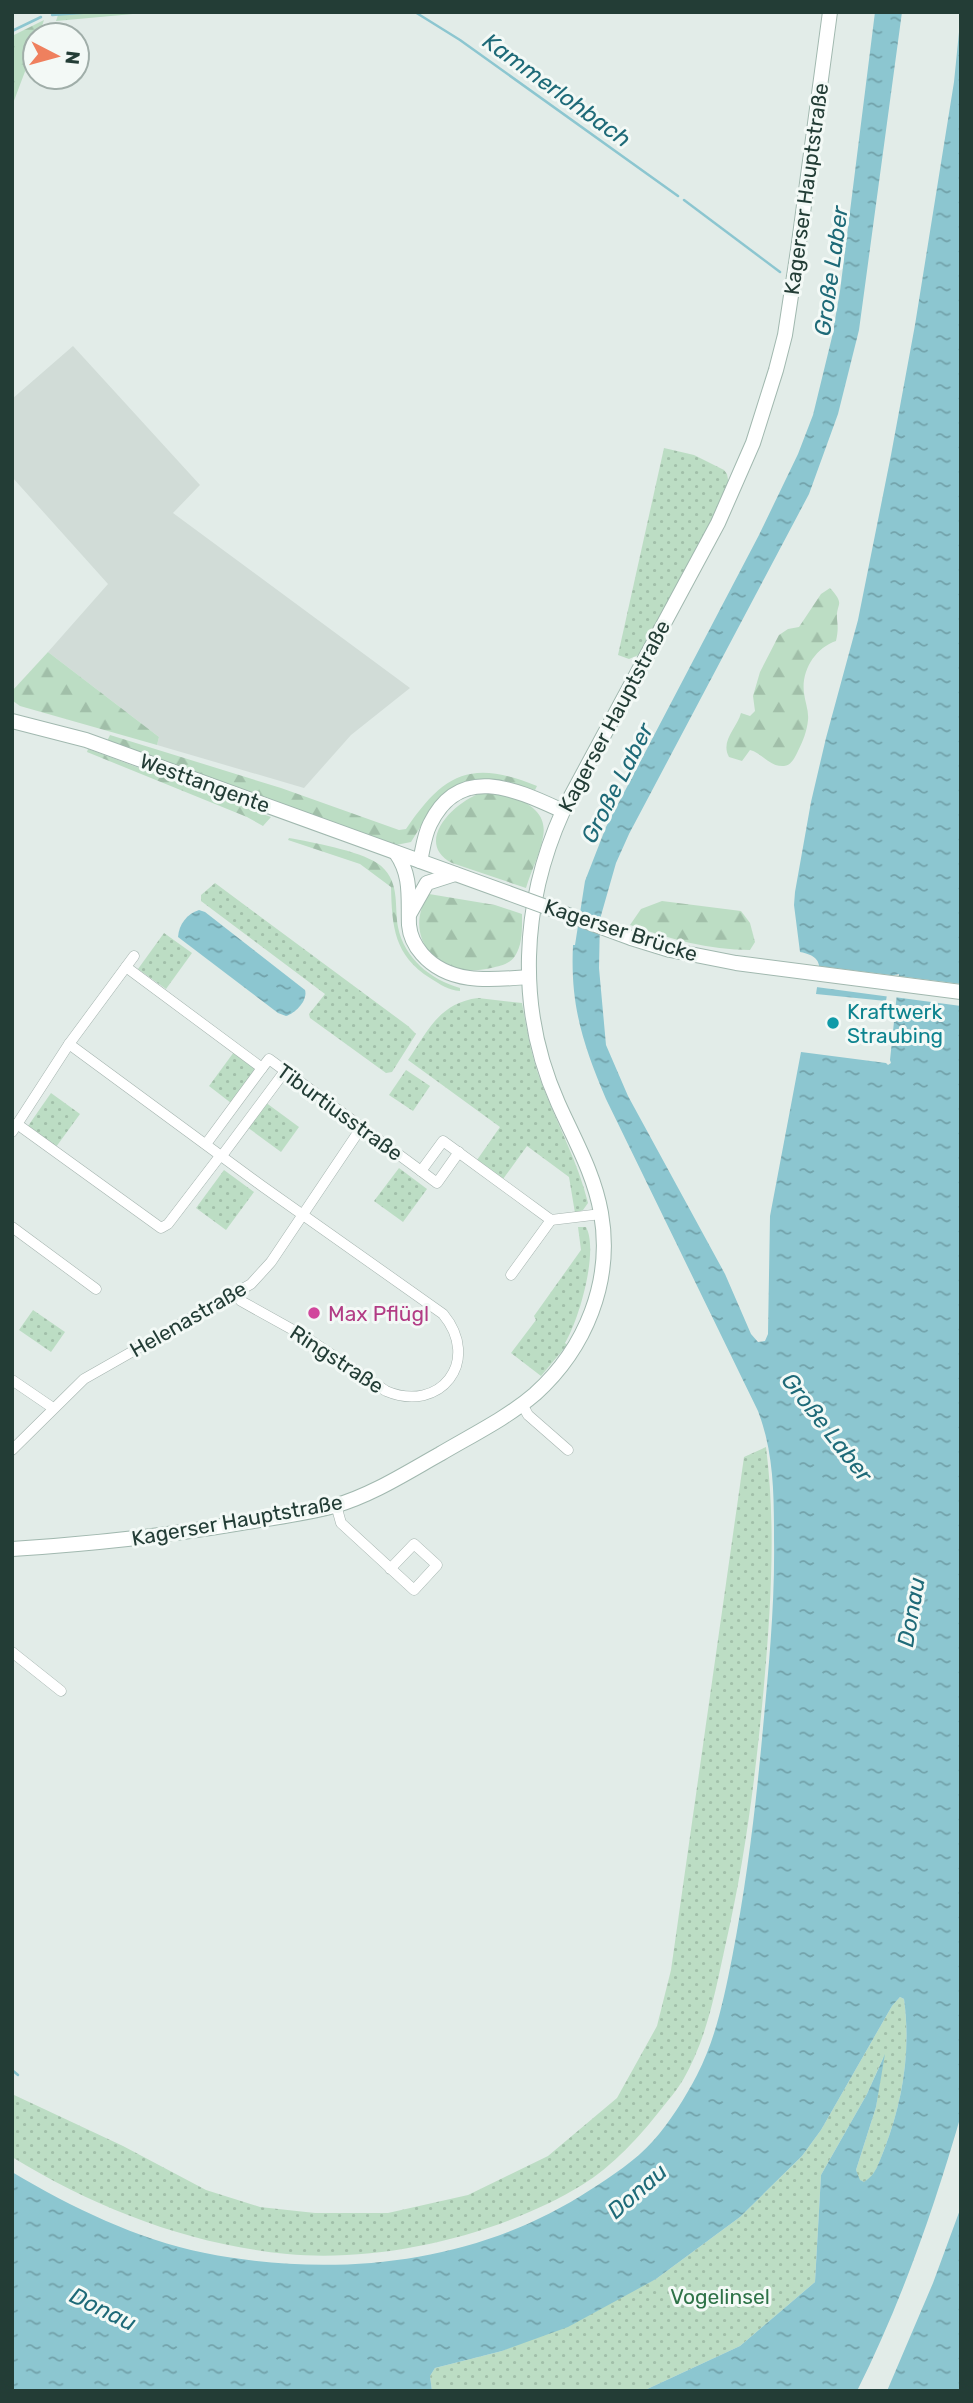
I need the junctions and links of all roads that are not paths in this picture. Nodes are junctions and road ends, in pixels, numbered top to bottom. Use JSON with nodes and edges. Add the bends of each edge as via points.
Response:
{"nodes":[{"id":1,"x":831,"y":12,"type":"edge"},
{"id":2,"x":12,"y":721,"type":"edge"},
{"id":3,"x":563,"y":811,"type":"junction"},
{"id":4,"x":396,"y":853,"type":"junction"},
{"id":5,"x":420,"y":861,"type":"junction"},
{"id":6,"x":455,"y":874,"type":"junction"},
{"id":7,"x":410,"y":912,"type":"junction"},
{"id":8,"x":134,"y":956,"type":"dead end"},
{"id":9,"x":126,"y":967,"type":"junction"},
{"id":10,"x":528,"y":977,"type":"junction"},
{"id":11,"x":961,"y":992,"type":"edge"},
{"id":12,"x":69,"y":1044,"type":"junction"},
{"id":13,"x":262,"y":1068,"type":"junction"},
{"id":14,"x":285,"y":1071,"type":"junction"},
{"id":15,"x":15,"y":1128,"type":"edge"},
{"id":16,"x":361,"y":1128,"type":"junction"},
{"id":17,"x":206,"y":1144,"type":"junction"},
{"id":18,"x":459,"y":1153,"type":"junction"},
{"id":19,"x":220,"y":1156,"type":"junction"},
{"id":20,"x":421,"y":1171,"type":"junction"},
{"id":21,"x":303,"y":1214,"type":"junction"},
{"id":22,"x":601,"y":1214,"type":"junction"},
{"id":23,"x":551,"y":1220,"type":"junction"},
{"id":24,"x":12,"y":1227,"type":"edge"},
{"id":25,"x":511,"y":1275,"type":"dead end"},
{"id":26,"x":96,"y":1289,"type":"dead end"},
{"id":27,"x":235,"y":1294,"type":"junction"},
{"id":28,"x":12,"y":1380,"type":"edge"},
{"id":29,"x":522,"y":1404,"type":"junction"},
{"id":30,"x":53,"y":1408,"type":"junction"},
{"id":31,"x":12,"y":1450,"type":"edge"},
{"id":32,"x":568,"y":1450,"type":"dead end"},
{"id":33,"x":336,"y":1506,"type":"junction"},
{"id":34,"x":12,"y":1549,"type":"edge"},
{"id":35,"x":390,"y":1569,"type":"junction"},
{"id":36,"x":12,"y":1651,"type":"edge"},
{"id":37,"x":61,"y":1691,"type":"dead end"}],
"edges":[{"from":1,"to":3,"type":"street","name":"Kagerser Hauptstraße","via":[[785,335],[765,409],[718,523]]},
{"from":2,"to":4,"type":"street","name":"Westtangente","via":[[86,740]]},
{"from":3,"to":5,"type":"street","via":[[508,788],[479,785],[456,794],[435,814]]},
{"from":3,"to":10,"type":"street","name":"Kagerser Hauptstraße","via":[[535,892]]},
{"from":4,"to":5,"type":"street","name":"Westtangente"},
{"from":4,"to":7,"type":"street","via":[[408,877]]},
{"from":5,"to":6,"type":"street","name":"Westtangente"},
{"from":6,"to":7,"type":"street","via":[[426,883]]},
{"from":6,"to":11,"type":"street","name":"Kagerser Brücke","bridge":true,"via":[[670,950]]},
{"from":7,"to":10,"type":"street","via":[[412,938],[438,969],[463,978]]},
{"from":8,"to":9,"type":"street"},
{"from":9,"to":12,"type":"street"},
{"from":9,"to":13,"type":"street","name":"Tiburtiusstraße"},
{"from":10,"to":22,"type":"street","name":"Kagerser Hauptstraße","via":[[546,1072],[587,1166]]},
{"from":12,"to":15,"type":"street"},
{"from":12,"to":17,"type":"street","name":"Ringstraße"},
{"from":13,"to":14,"type":"street","name":"Tiburtiusstraße","via":[[269,1059]]},
{"from":13,"to":17,"type":"street"},
{"from":14,"to":16,"type":"street","name":"Tiburtiusstraße"},
{"from":14,"to":19,"type":"street"},
{"from":15,"to":19,"type":"street","via":[[161,1228]]},
{"from":16,"to":20,"type":"street","name":"Tiburtiusstraße"},
{"from":16,"to":21,"type":"street","name":"Helenastraße"},
{"from":17,"to":19,"type":"street","name":"Ringstraße"},
{"from":18,"to":20,"type":"street","name":"Tiburtiusstraße","via":[[443,1141]]},
{"from":18,"to":20,"type":"street","name":"Tiburtiusstraße","via":[[437,1183]]},
{"from":18,"to":23,"type":"street"},
{"from":19,"to":21,"type":"street","name":"Ringstraße"},
{"from":21,"to":27,"type":"street","name":"Helenastraße","via":[[263,1272]]},
{"from":21,"to":27,"type":"street","name":"Ringstraße","via":[[443,1314],[459,1349],[455,1372],[447,1382],[425,1395],[399,1397]]},
{"from":22,"to":23,"type":"street"},
{"from":22,"to":29,"type":"street","name":"Kagerser Hauptstraße","via":[[603,1261],[589,1318],[567,1357]]},
{"from":23,"to":25,"type":"street"},
{"from":24,"to":26,"type":"street"},
{"from":27,"to":30,"type":"street","name":"Helenastraße","via":[[84,1379]]},
{"from":28,"to":30,"type":"street"},
{"from":29,"to":32,"type":"street","via":[[528,1415]]},
{"from":29,"to":33,"type":"street","name":"Kagerser Hauptstraße","via":[[393,1481]]},
{"from":30,"to":31,"type":"street","name":"Helenastraße"},
{"from":33,"to":34,"type":"street","name":"Kagerser Hauptstraße","via":[[156,1536]]},
{"from":33,"to":35,"type":"street","via":[[341,1523]]},
{"from":35,"to":35,"type":"street","via":[[414,1544],[437,1565],[414,1590]]},
{"from":36,"to":37,"type":"street"}]}
